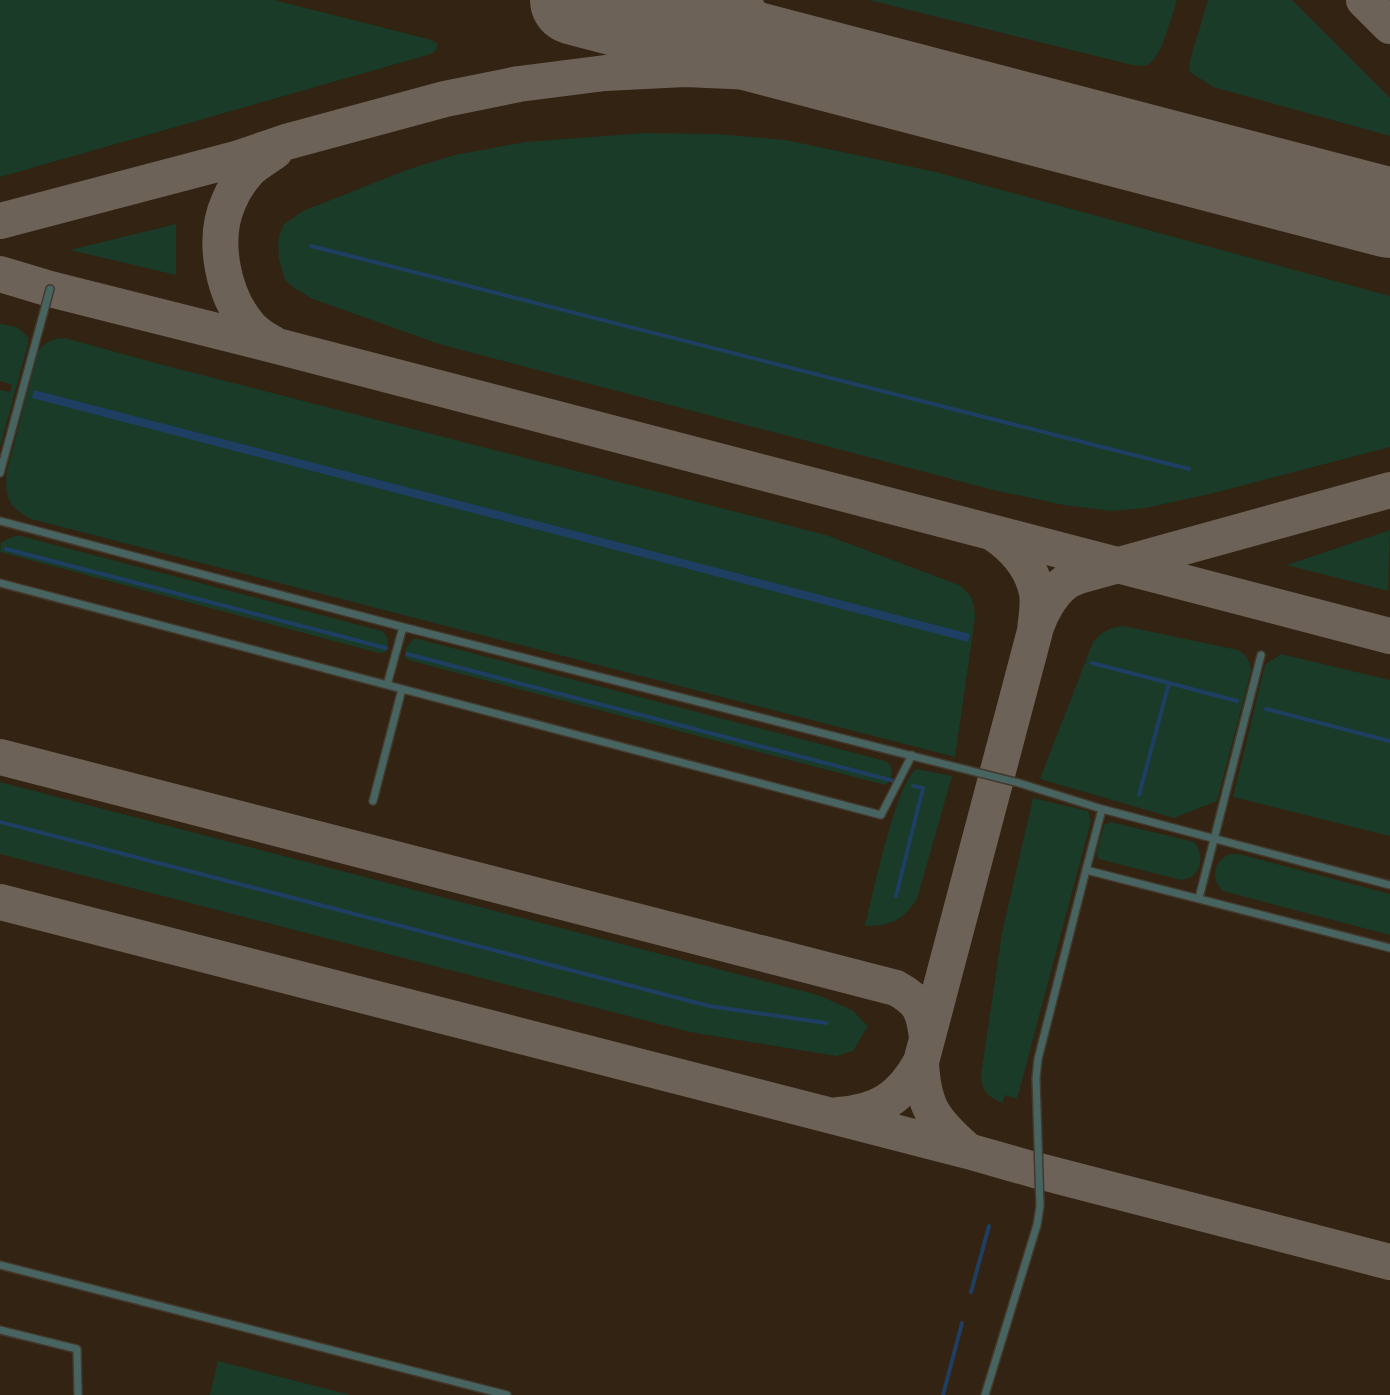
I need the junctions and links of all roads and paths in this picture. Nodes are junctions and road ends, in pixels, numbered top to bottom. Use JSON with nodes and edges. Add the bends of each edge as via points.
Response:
{"nodes":[{"id":1,"x":50,"y":289,"type":"dead end"},
{"id":2,"x":0,"y":473,"type":"edge"},
{"id":3,"x":0,"y":521,"type":"edge"},
{"id":4,"x":0,"y":583,"type":"edge"},
{"id":5,"x":403,"y":627,"type":"junction"},
{"id":6,"x":1261,"y":655,"type":"dead end"},
{"id":7,"x":387,"y":685,"type":"junction"},
{"id":8,"x":402,"y":689,"type":"junction"},
{"id":9,"x":912,"y":755,"type":"junction"},
{"id":10,"x":373,"y":801,"type":"dead end"},
{"id":11,"x":1102,"y":809,"type":"junction"},
{"id":12,"x":1215,"y":839,"type":"junction"},
{"id":13,"x":1086,"y":870,"type":"junction"},
{"id":14,"x":1390,"y":885,"type":"edge"},
{"id":15,"x":1199,"y":898,"type":"junction"},
{"id":16,"x":1390,"y":948,"type":"edge"},
{"id":17,"x":0,"y":1265,"type":"edge"},
{"id":18,"x":0,"y":1330,"type":"edge"},
{"id":19,"x":78,"y":1395,"type":"edge"},
{"id":20,"x":507,"y":1395,"type":"edge"},
{"id":21,"x":985,"y":1395,"type":"edge"}],
"edges":[{"from":1,"to":2,"type":"lane"},
{"from":3,"to":5,"type":"lane"},
{"from":4,"to":7,"type":"lane"},
{"from":5,"to":7,"type":"lane"},
{"from":5,"to":9,"type":"lane"},
{"from":6,"to":12,"type":"lane"},
{"from":7,"to":8,"type":"lane"},
{"from":8,"to":9,"type":"lane","via":[[881,816]]},
{"from":8,"to":10,"type":"lane"},
{"from":9,"to":11,"type":"lane"},
{"from":11,"to":12,"type":"lane"},
{"from":11,"to":13,"type":"lane"},
{"from":12,"to":14,"type":"lane"},
{"from":12,"to":15,"type":"lane"},
{"from":13,"to":15,"type":"lane"},
{"from":13,"to":21,"type":"lane","via":[[1038,1059],[1037,1225]]},
{"from":15,"to":16,"type":"lane"},
{"from":17,"to":20,"type":"lane"},
{"from":18,"to":19,"type":"lane","via":[[77,1349]]}]}
